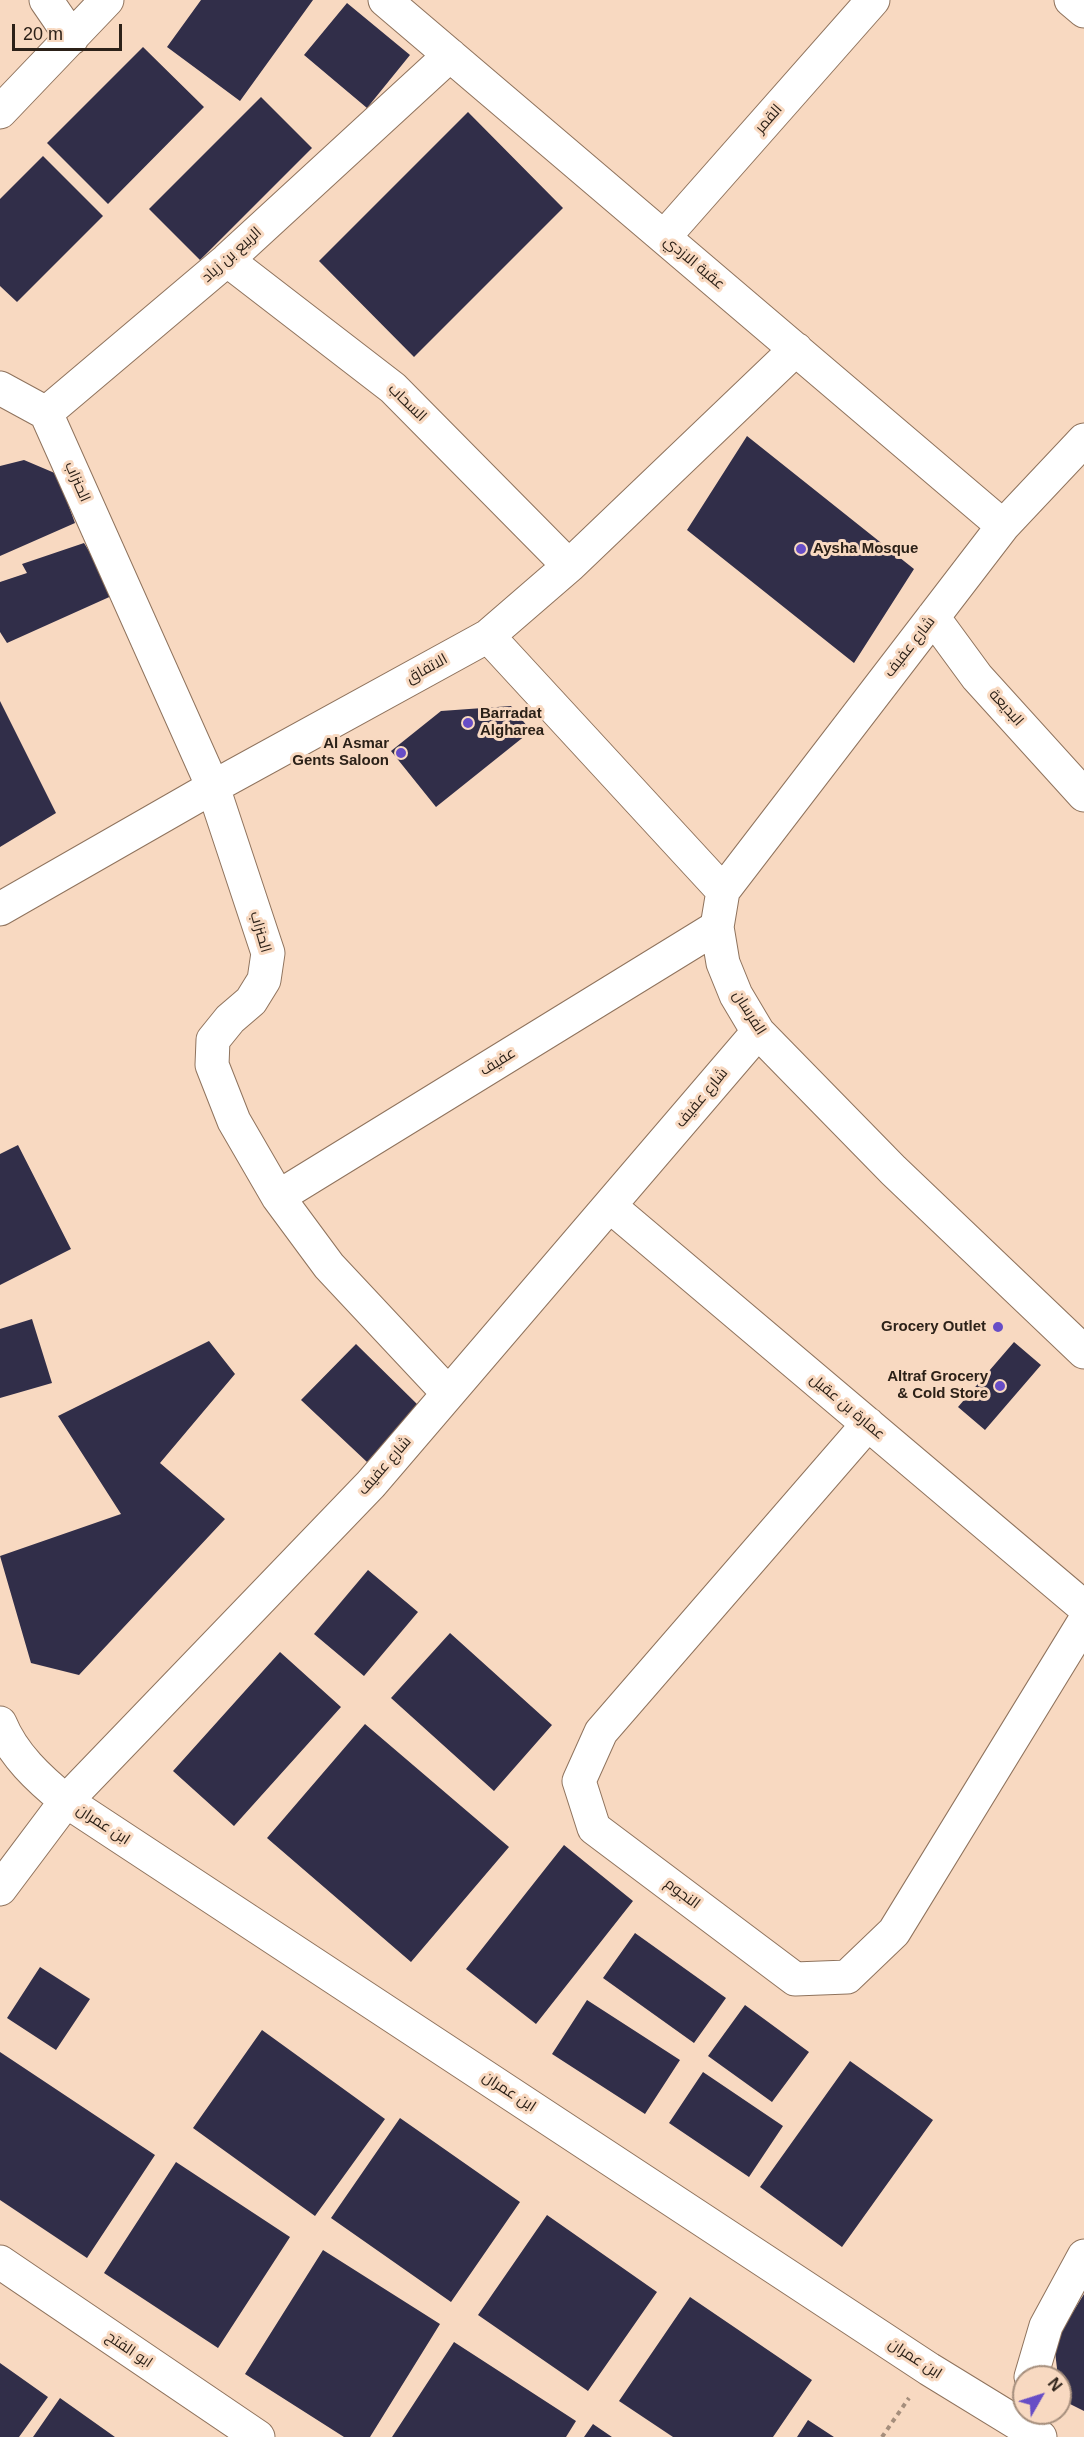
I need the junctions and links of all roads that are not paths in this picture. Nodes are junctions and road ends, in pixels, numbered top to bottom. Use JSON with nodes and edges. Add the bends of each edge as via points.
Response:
{"nodes":[{"id":1,"x":46,"y":0,"type":"edge"},
{"id":2,"x":107,"y":0,"type":"edge"},
{"id":3,"x":873,"y":0,"type":"edge"},
{"id":4,"x":1071,"y":0,"type":"edge"},
{"id":5,"x":405,"y":6,"type":"edge"},
{"id":6,"x":1084,"y":11,"type":"edge"},
{"id":7,"x":72,"y":38,"type":"junction"},
{"id":8,"x":450,"y":55,"type":"junction"},
{"id":9,"x":0,"y":112,"type":"edge"},
{"id":10,"x":664,"y":237,"type":"junction"},
{"id":11,"x":227,"y":260,"type":"junction"},
{"id":12,"x":796,"y":349,"type":"junction"},
{"id":13,"x":0,"y":388,"type":"edge"},
{"id":14,"x":46,"y":413,"type":"junction"},
{"id":15,"x":1084,"y":440,"type":"edge"},
{"id":16,"x":1003,"y":526,"type":"junction"},
{"id":17,"x":569,"y":566,"type":"junction"},
{"id":18,"x":933,"y":617,"type":"junction"},
{"id":19,"x":488,"y":636,"type":"junction"},
{"id":20,"x":213,"y":787,"type":"junction"},
{"id":21,"x":1084,"y":795,"type":"edge"},
{"id":22,"x":723,"y":891,"type":"junction"},
{"id":23,"x":0,"y":909,"type":"edge"},
{"id":24,"x":717,"y":927,"type":"junction"},
{"id":25,"x":758,"y":1032,"type":"junction"},
{"id":26,"x":278,"y":1197,"type":"junction"},
{"id":27,"x":611,"y":1207,"type":"junction"},
{"id":28,"x":1084,"y":1352,"type":"edge"},
{"id":29,"x":448,"y":1393,"type":"junction"},
{"id":30,"x":868,"y":1424,"type":"junction"},
{"id":31,"x":1084,"y":1608,"type":"edge"},
{"id":32,"x":1084,"y":1622,"type":"edge"},
{"id":33,"x":0,"y":1723,"type":"edge"},
{"id":34,"x":66,"y":1801,"type":"junction"},
{"id":35,"x":0,"y":1889,"type":"edge"},
{"id":36,"x":1084,"y":2256,"type":"edge"},
{"id":37,"x":0,"y":2262,"type":"edge"},
{"id":38,"x":1035,"y":2365,"type":"edge"},
{"id":39,"x":1012,"y":2418,"type":"edge"},
{"id":40,"x":258,"y":2437,"type":"edge"}],
"edges":[{"from":1,"to":7,"type":"street"},
{"from":2,"to":7,"type":"street"},
{"from":3,"to":10,"type":"street","name":"القمر"},
{"from":4,"to":6,"type":"street"},
{"from":5,"to":8,"type":"street","name":"عقبة الازدي"},
{"from":7,"to":9,"type":"street"},
{"from":8,"to":10,"type":"street","name":"عقبة الازدي"},
{"from":8,"to":11,"type":"street","name":"الربيع بن زياد"},
{"from":10,"to":12,"type":"street","name":"عقبة الازدي"},
{"from":11,"to":14,"type":"street","name":"الربيع بن زياد"},
{"from":11,"to":17,"type":"street","name":"السحاب","via":[[393,388]]},
{"from":12,"to":16,"type":"street","name":"عقبة الازدي"},
{"from":12,"to":17,"type":"street","name":"الاتفاق"},
{"from":13,"to":14,"type":"street"},
{"from":14,"to":20,"type":"street","name":"الحنزاب"},
{"from":15,"to":16,"type":"street","name":"شارع عفيف"},
{"from":16,"to":18,"type":"street","name":"شارع عفيف"},
{"from":17,"to":19,"type":"street","name":"الاتفاق"},
{"from":18,"to":21,"type":"street","name":"البديعة","via":[[978,677]]},
{"from":18,"to":22,"type":"street","name":"شارع عفيف"},
{"from":19,"to":20,"type":"street","name":"الاتفاق"},
{"from":19,"to":22,"type":"street"},
{"from":20,"to":23,"type":"street","name":"الاتفاق"},
{"from":20,"to":26,"type":"street","name":"الحنزاب","via":[[268,953],[264,980],[251,1001],[213,1040],[212,1065],[234,1121]]},
{"from":22,"to":24,"type":"street","name":"الفرسان"},
{"from":24,"to":25,"type":"street","name":"الفرسان","via":[[723,963]]},
{"from":24,"to":26,"type":"street","name":"عفيف"},
{"from":25,"to":27,"type":"street","name":"شارع عفيف"},
{"from":25,"to":28,"type":"street","name":"الفرسان","via":[[893,1170]]},
{"from":26,"to":29,"type":"street","name":"الحنزاب","via":[[329,1266]]},
{"from":27,"to":29,"type":"street","name":"شارع عفيف"},
{"from":27,"to":30,"type":"street","name":"عمارة بن عقيل"},
{"from":29,"to":34,"type":"street","name":"شارع عفيف","via":[[371,1484]]},
{"from":30,"to":31,"type":"street","name":"عمارة بن عقيل"},
{"from":30,"to":32,"type":"street","name":"النجوم","via":[[601,1732],[579,1781],[594,1828],[795,1979],[847,1977],[894,1932]]},
{"from":33,"to":34,"type":"street","name":"ابن عمران","via":[[19,1756]]},
{"from":34,"to":35,"type":"street","name":"شارع عفيف"},
{"from":34,"to":39,"type":"street","name":"ابن عمران","via":[[929,2369]]},
{"from":36,"to":38,"type":"street","via":[[1046,2326]]},
{"from":37,"to":40,"type":"street","name":"ابو الفتح"}]}
